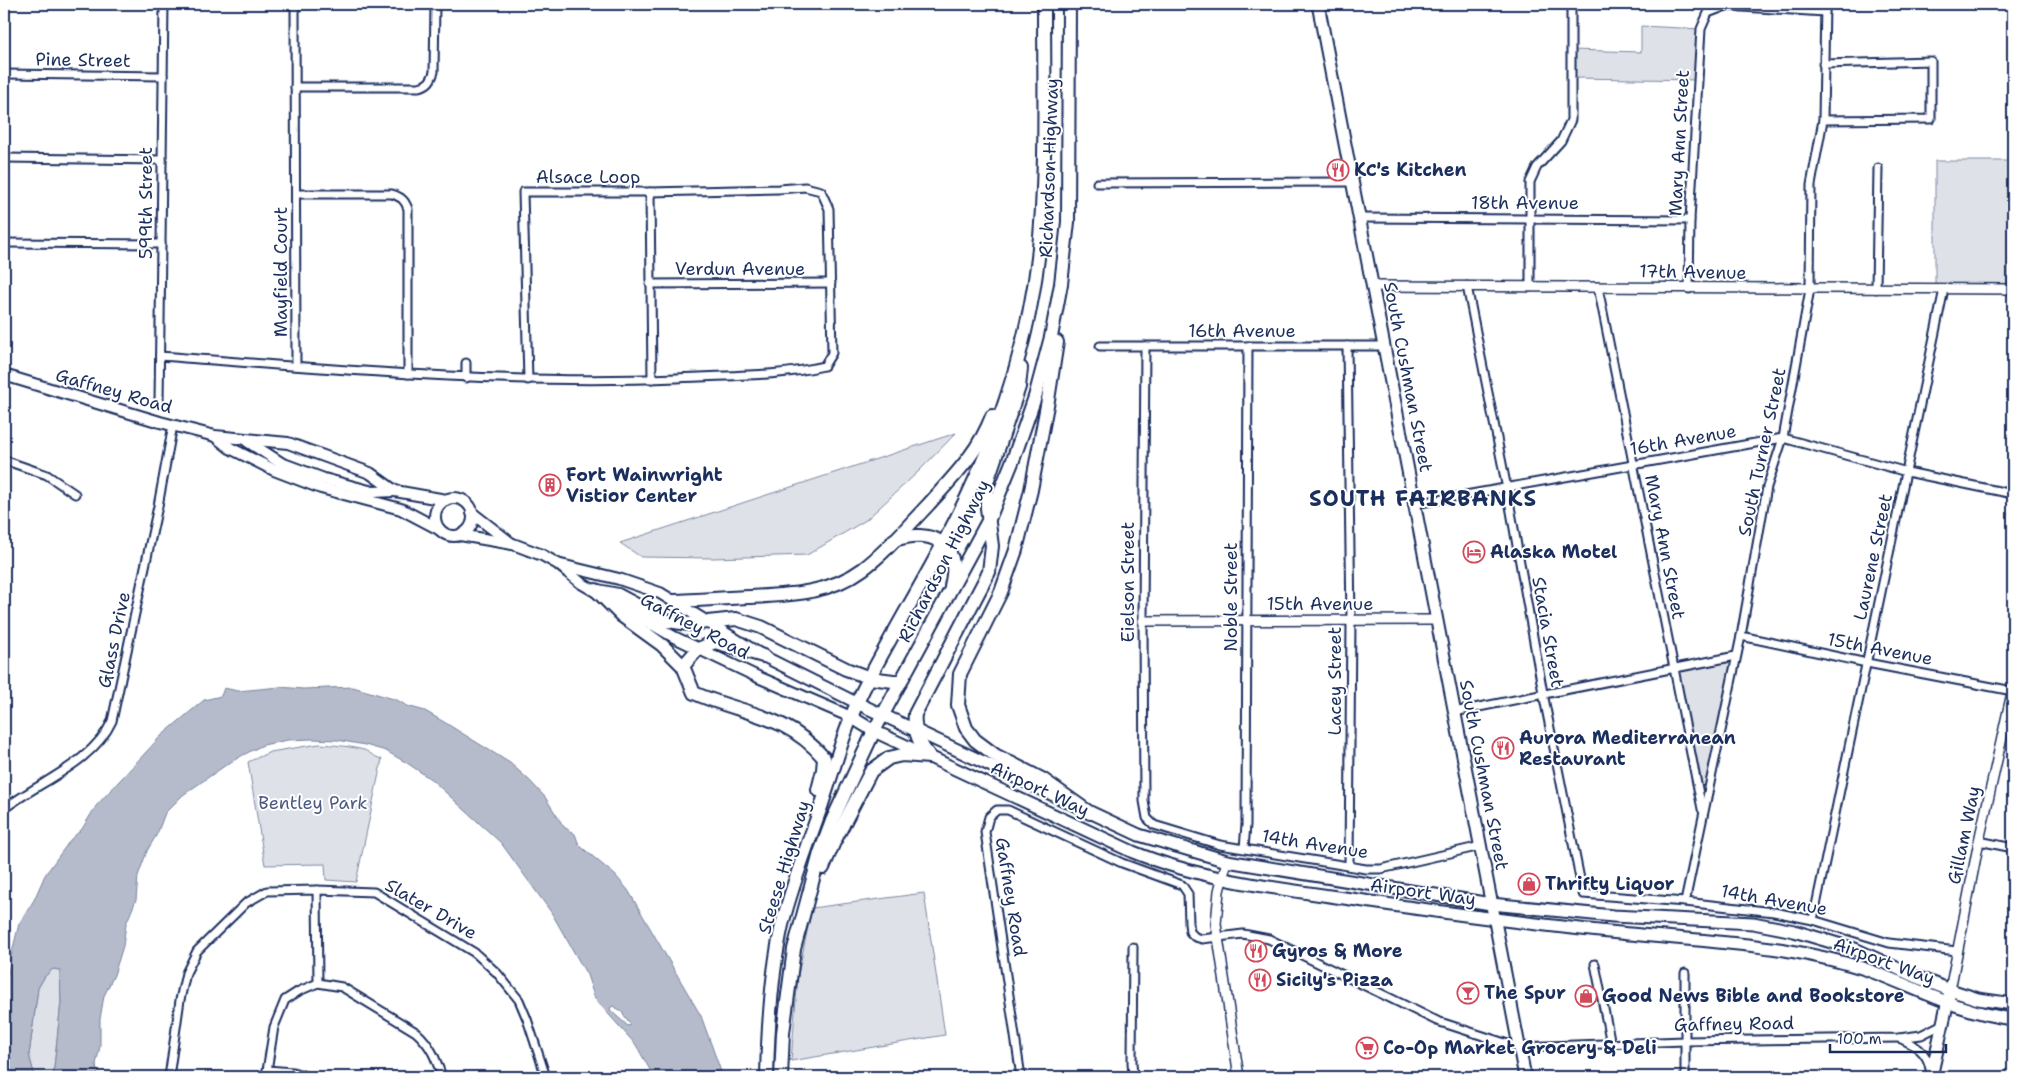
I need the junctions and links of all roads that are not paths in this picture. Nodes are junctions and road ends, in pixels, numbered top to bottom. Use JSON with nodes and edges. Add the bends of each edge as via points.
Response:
{"nodes":[{"id":1,"x":164,"y":4,"type":"edge"},
{"id":2,"x":295,"y":4,"type":"edge"},
{"id":3,"x":435,"y":4,"type":"edge"},
{"id":4,"x":1044,"y":4,"type":"edge"},
{"id":5,"x":1069,"y":4,"type":"edge"},
{"id":6,"x":1318,"y":4,"type":"edge"},
{"id":7,"x":1571,"y":4,"type":"edge"},
{"id":8,"x":1825,"y":4,"type":"edge"},
{"id":9,"x":1726,"y":5,"type":"edge"},
{"id":10,"x":1825,"y":12,"type":"junction"},
{"id":11,"x":1824,"y":64,"type":"junction"},
{"id":12,"x":4,"y":74,"type":"edge"},
{"id":13,"x":162,"y":76,"type":"junction"},
{"id":14,"x":295,"y":87,"type":"junction"},
{"id":15,"x":1044,"y":92,"type":"junction"},
{"id":16,"x":1823,"y":120,"type":"junction"},
{"id":17,"x":4,"y":158,"type":"edge"},
{"id":18,"x":162,"y":160,"type":"junction"},
{"id":19,"x":1878,"y":168,"type":"dead end"},
{"id":20,"x":1352,"y":182,"type":"junction"},
{"id":21,"x":1097,"y":183,"type":"dead end"},
{"id":22,"x":650,"y":192,"type":"junction"},
{"id":23,"x":296,"y":194,"type":"junction"},
{"id":24,"x":1359,"y":218,"type":"junction"},
{"id":25,"x":1529,"y":218,"type":"junction"},
{"id":26,"x":1690,"y":220,"type":"junction"},
{"id":27,"x":1068,"y":222,"type":"junction"},
{"id":28,"x":4,"y":243,"type":"edge"},
{"id":29,"x":161,"y":244,"type":"junction"},
{"id":30,"x":831,"y":283,"type":"junction"},
{"id":31,"x":650,"y":284,"type":"junction"},
{"id":32,"x":1373,"y":286,"type":"junction"},
{"id":33,"x":1467,"y":286,"type":"junction"},
{"id":34,"x":1530,"y":287,"type":"junction"},
{"id":35,"x":1598,"y":287,"type":"junction"},
{"id":36,"x":1944,"y":288,"type":"junction"},
{"id":37,"x":1689,"y":289,"type":"junction"},
{"id":38,"x":1810,"y":289,"type":"junction"},
{"id":39,"x":1876,"y":289,"type":"junction"},
{"id":40,"x":2013,"y":289,"type":"edge"},
{"id":41,"x":1028,"y":318,"type":"junction"},
{"id":42,"x":1100,"y":346,"type":"dead end"},
{"id":43,"x":1145,"y":346,"type":"junction"},
{"id":44,"x":1248,"y":346,"type":"junction"},
{"id":45,"x":1347,"y":346,"type":"junction"},
{"id":46,"x":1384,"y":346,"type":"junction"},
{"id":47,"x":160,"y":356,"type":"junction"},
{"id":48,"x":466,"y":363,"type":"dead end"},
{"id":49,"x":296,"y":366,"type":"junction"},
{"id":50,"x":408,"y":374,"type":"junction"},
{"id":51,"x":4,"y":375,"type":"edge"},
{"id":52,"x":466,"y":378,"type":"junction"},
{"id":53,"x":652,"y":379,"type":"junction"},
{"id":54,"x":528,"y":380,"type":"junction"},
{"id":55,"x":159,"y":403,"type":"dead end"},
{"id":56,"x":173,"y":425,"type":"junction"},
{"id":57,"x":215,"y":436,"type":"junction"},
{"id":58,"x":1782,"y":438,"type":"junction"},
{"id":59,"x":244,"y":440,"type":"junction"},
{"id":60,"x":4,"y":460,"type":"edge"},
{"id":61,"x":1633,"y":465,"type":"junction"},
{"id":62,"x":1907,"y":472,"type":"junction"},
{"id":63,"x":1507,"y":489,"type":"junction"},
{"id":64,"x":395,"y":492,"type":"junction"},
{"id":65,"x":75,"y":494,"type":"dead end"},
{"id":66,"x":2013,"y":494,"type":"edge"},
{"id":67,"x":446,"y":500,"type":"junction"},
{"id":68,"x":1415,"y":504,"type":"junction"},
{"id":69,"x":472,"y":513,"type":"junction"},
{"id":70,"x":989,"y":520,"type":"junction"},
{"id":71,"x":439,"y":529,"type":"junction"},
{"id":72,"x":460,"y":535,"type":"junction"},
{"id":73,"x":894,"y":540,"type":"junction"},
{"id":74,"x":513,"y":544,"type":"junction"},
{"id":75,"x":945,"y":544,"type":"junction"},
{"id":76,"x":558,"y":564,"type":"junction"},
{"id":77,"x":596,"y":590,"type":"junction"},
{"id":78,"x":949,"y":595,"type":"junction"},
{"id":79,"x":674,"y":601,"type":"junction"},
{"id":80,"x":1248,"y":620,"type":"junction"},
{"id":81,"x":1351,"y":620,"type":"junction"},
{"id":82,"x":1437,"y":620,"type":"junction"},
{"id":83,"x":1142,"y":621,"type":"junction"},
{"id":84,"x":708,"y":622,"type":"junction"},
{"id":85,"x":1741,"y":636,"type":"junction"},
{"id":86,"x":698,"y":649,"type":"junction"},
{"id":87,"x":763,"y":656,"type":"junction"},
{"id":88,"x":1736,"y":656,"type":"junction"},
{"id":89,"x":1867,"y":664,"type":"junction"},
{"id":90,"x":683,"y":666,"type":"junction"},
{"id":91,"x":1673,"y":669,"type":"junction"},
{"id":92,"x":870,"y":678,"type":"junction"},
{"id":93,"x":901,"y":682,"type":"junction"},
{"id":94,"x":2013,"y":690,"type":"edge"},
{"id":95,"x":1543,"y":693,"type":"junction"},
{"id":96,"x":857,"y":703,"type":"junction"},
{"id":97,"x":1454,"y":712,"type":"junction"},
{"id":98,"x":883,"y":715,"type":"junction"},
{"id":99,"x":851,"y":717,"type":"junction"},
{"id":100,"x":915,"y":730,"type":"junction"},
{"id":101,"x":874,"y":731,"type":"junction"},
{"id":102,"x":930,"y":757,"type":"junction"},
{"id":103,"x":4,"y":809,"type":"edge"},
{"id":104,"x":1090,"y":813,"type":"junction"},
{"id":105,"x":1702,"y":813,"type":"junction"},
{"id":106,"x":1147,"y":818,"type":"joint"},
{"id":107,"x":1979,"y":841,"type":"junction"},
{"id":108,"x":1481,"y":846,"type":"junction"},
{"id":109,"x":1244,"y":848,"type":"junction"},
{"id":110,"x":2013,"y":848,"type":"edge"},
{"id":111,"x":1226,"y":861,"type":"junction"},
{"id":112,"x":1349,"y":866,"type":"junction"},
{"id":113,"x":1221,"y":879,"type":"junction"},
{"id":114,"x":317,"y":890,"type":"junction"},
{"id":115,"x":1584,"y":894,"type":"joint"},
{"id":116,"x":1685,"y":902,"type":"junction"},
{"id":117,"x":1491,"y":904,"type":"junction"},
{"id":118,"x":1495,"y":920,"type":"junction"},
{"id":119,"x":1813,"y":920,"type":"junction"},
{"id":120,"x":801,"y":922,"type":"junction"},
{"id":121,"x":782,"y":926,"type":"junction"},
{"id":122,"x":1218,"y":937,"type":"junction"},
{"id":123,"x":1133,"y":947,"type":"dead end"},
{"id":124,"x":1957,"y":951,"type":"junction"},
{"id":125,"x":1595,"y":964,"type":"dead end"},
{"id":126,"x":1685,"y":973,"type":"dead end"},
{"id":127,"x":318,"y":983,"type":"junction"},
{"id":128,"x":1950,"y":990,"type":"junction"},
{"id":129,"x":1947,"y":1003,"type":"junction"},
{"id":130,"x":2013,"y":1004,"type":"edge"},
{"id":131,"x":2013,"y":1019,"type":"edge"},
{"id":132,"x":1943,"y":1024,"type":"junction"},
{"id":133,"x":1899,"y":1038,"type":"junction"},
{"id":134,"x":1685,"y":1041,"type":"junction"},
{"id":135,"x":1611,"y":1044,"type":"junction"},
{"id":136,"x":1520,"y":1047,"type":"junction"},
{"id":137,"x":266,"y":1074,"type":"edge"},
{"id":138,"x":168,"y":1077,"type":"edge"},
{"id":139,"x":308,"y":1077,"type":"edge"},
{"id":140,"x":442,"y":1077,"type":"edge"},
{"id":141,"x":546,"y":1077,"type":"edge"},
{"id":142,"x":767,"y":1077,"type":"edge"},
{"id":143,"x":781,"y":1077,"type":"edge"},
{"id":144,"x":1021,"y":1077,"type":"edge"},
{"id":145,"x":1133,"y":1077,"type":"edge"},
{"id":146,"x":1239,"y":1077,"type":"edge"},
{"id":147,"x":1525,"y":1077,"type":"edge"},
{"id":148,"x":1685,"y":1077,"type":"edge"},
{"id":149,"x":1931,"y":1077,"type":"edge"}],
"edges":[{"from":1,"to":13,"type":"street","name":"599th Street"},
{"from":2,"to":14,"type":"street"},
{"from":3,"to":14,"type":"street","via":[[434,72],[426,85]]},
{"from":4,"to":15,"type":"highway","name":"Richardson Highway"},
{"from":5,"to":27,"type":"highway","name":"Richardson Highway"},
{"from":6,"to":20,"type":"main road","name":"South Cushman Street"},
{"from":7,"to":25,"type":"street","via":[[1571,120],[1561,141],[1537,167],[1530,182]]},
{"from":8,"to":10,"type":"street","name":"South Turner Street"},
{"from":9,"to":10,"type":"street"},
{"from":9,"to":26,"type":"street","name":"Mary Ann Street","via":[[1708,13],[1701,29]]},
{"from":10,"to":11,"type":"street","name":"South Turner Street"},
{"from":11,"to":16,"type":"street","name":"South Turner Street"},
{"from":11,"to":16,"type":"street","via":[[1931,62],[1931,119]]},
{"from":12,"to":13,"type":"street","name":"Pine Street"},
{"from":13,"to":18,"type":"street","name":"599th Street"},
{"from":14,"to":23,"type":"street"},
{"from":15,"to":41,"type":"highway","name":"Richardson Highway","via":[[1043,197]]},
{"from":15,"to":73,"type":"highway","via":[[1032,259],[1004,385],[987,429],[965,465]]},
{"from":16,"to":38,"type":"street","name":"South Turner Street","via":[[1811,185]]},
{"from":17,"to":18,"type":"street"},
{"from":18,"to":29,"type":"street","name":"599th Street"},
{"from":19,"to":39,"type":"street"},
{"from":20,"to":21,"type":"street"},
{"from":20,"to":24,"type":"main road","name":"South Cushman Street"},
{"from":22,"to":30,"type":"street","via":[[805,187],[820,191],[829,209]]},
{"from":22,"to":31,"type":"street","name":"Alsace Loop"},
{"from":22,"to":54,"type":"street","name":"Alsace Loop","via":[[523,192]]},
{"from":23,"to":49,"type":"street","name":"Mayfield Court"},
{"from":23,"to":50,"type":"street","name":"Mayfield Court","via":[[392,194],[406,201]]},
{"from":24,"to":25,"type":"street","name":"18th Avenue"},
{"from":24,"to":32,"type":"main road","name":"South Cushman Street"},
{"from":25,"to":26,"type":"street","name":"18th Avenue"},
{"from":25,"to":34,"type":"street"},
{"from":26,"to":37,"type":"street","name":"Mary Ann Street"},
{"from":27,"to":70,"type":"highway","name":"Richardson Highway","via":[[1061,284],[1049,345],[1020,442]]},
{"from":27,"to":104,"type":"highway","via":[[1066,284],[1031,490],[1016,550],[1001,592],[960,674],[958,705],[974,740],[995,755],[1042,779]]},
{"from":28,"to":29,"type":"street"},
{"from":29,"to":47,"type":"street","name":"599th Street"},
{"from":30,"to":31,"type":"street","name":"Verdun Avenue"},
{"from":30,"to":53,"type":"street","via":[[832,353],[824,366],[798,372]]},
{"from":31,"to":53,"type":"street","name":"Alsace Loop"},
{"from":32,"to":33,"type":"street","name":"17th Avenue"},
{"from":32,"to":46,"type":"main road","name":"South Cushman Street"},
{"from":33,"to":34,"type":"street","name":"17th Avenue"},
{"from":33,"to":63,"type":"street","name":"Stacia Street"},
{"from":34,"to":35,"type":"street","name":"17th Avenue"},
{"from":35,"to":37,"type":"street","name":"17th Avenue"},
{"from":35,"to":61,"type":"street","name":"Mary Ann Street"},
{"from":36,"to":39,"type":"street","name":"17th Avenue"},
{"from":36,"to":40,"type":"street","name":"17th Avenue"},
{"from":36,"to":62,"type":"street","name":"Laurene Street"},
{"from":37,"to":38,"type":"street","name":"17th Avenue"},
{"from":38,"to":39,"type":"street","name":"17th Avenue"},
{"from":38,"to":58,"type":"street","name":"South Turner Street"},
{"from":41,"to":70,"type":"highway","via":[[1019,387],[989,473]]},
{"from":41,"to":75,"type":"highway","name":"Richardson Highway","via":[[994,434]]},
{"from":42,"to":43,"type":"street","name":"16th Avenue"},
{"from":43,"to":44,"type":"street","name":"16th Avenue"},
{"from":43,"to":83,"type":"street","name":"Eielson Street"},
{"from":44,"to":45,"type":"street","name":"16th Avenue"},
{"from":44,"to":80,"type":"street","name":"Noble Street"},
{"from":45,"to":46,"type":"street","name":"16th Avenue"},
{"from":45,"to":81,"type":"street","name":"Lacey Street"},
{"from":46,"to":68,"type":"main road","name":"South Cushman Street"},
{"from":47,"to":49,"type":"street"},
{"from":47,"to":55,"type":"street","name":"599th Street"},
{"from":48,"to":52,"type":"street"},
{"from":49,"to":50,"type":"street"},
{"from":50,"to":52,"type":"street"},
{"from":51,"to":56,"type":"main road","name":"Gaffney Road"},
{"from":52,"to":54,"type":"street"},
{"from":53,"to":54,"type":"street"},
{"from":56,"to":57,"type":"main road","name":"Gaffney Road"},
{"from":56,"to":103,"type":"street","name":"Glass Drive","via":[[112,720],[106,734],[81,758]]},
{"from":57,"to":59,"type":"main road","name":"Gaffney Road"},
{"from":57,"to":71,"type":"main road","name":"Gaffney Road","via":[[230,448],[274,470],[321,488],[401,509]]},
{"from":58,"to":61,"type":"street","name":"16th Avenue"},
{"from":58,"to":62,"type":"street","name":"16th Avenue"},
{"from":58,"to":85,"type":"street","name":"South Turner Street","via":[[1767,487]]},
{"from":59,"to":64,"type":"main road","name":"Gaffney Road","via":[[281,463],[324,478],[373,492]]},
{"from":59,"to":64,"type":"main road","name":"Gaffney Road","via":[[288,443],[370,473]]},
{"from":60,"to":65,"type":"street","via":[[47,475]]},
{"from":61,"to":63,"type":"street","name":"16th Avenue"},
{"from":61,"to":91,"type":"street","name":"Mary Ann Street"},
{"from":62,"to":66,"type":"street","name":"16th Avenue"},
{"from":62,"to":89,"type":"street","name":"Laurene Street"},
{"from":63,"to":68,"type":"street","name":"16th Avenue"},
{"from":63,"to":95,"type":"street","name":"Stacia Street"},
{"from":64,"to":67,"type":"main road","name":"Gaffney Road"},
{"from":67,"to":69,"type":"main road","via":[[462,500]]},
{"from":67,"to":71,"type":"main road","via":[[435,512]]},
{"from":68,"to":82,"type":"main road","name":"South Cushman Street"},
{"from":69,"to":72,"type":"main road","via":[[472,523]]},
{"from":69,"to":74,"type":"main road","name":"Gaffney Road"},
{"from":70,"to":78,"type":"highway","name":"Richardson Highway"},
{"from":70,"to":100,"type":"highway","via":[[992,546],[989,572],[915,714]]},
{"from":71,"to":72,"type":"main road","via":[[450,536]]},
{"from":72,"to":74,"type":"main road","name":"Gaffney Road"},
{"from":73,"to":75,"type":"highway","via":[[925,535]]},
{"from":73,"to":79,"type":"highway","via":[[862,570],[839,584],[812,592]]},
{"from":74,"to":76,"type":"main road","name":"Gaffney Road"},
{"from":75,"to":78,"type":"highway","via":[[953,567]]},
{"from":75,"to":92,"type":"highway","name":"Richardson Highway"},
{"from":76,"to":77,"type":"main road","name":"Gaffney Road","via":[[581,583]]},
{"from":76,"to":79,"type":"main road","name":"Gaffney Road","via":[[619,578]]},
{"from":77,"to":84,"type":"highway","via":[[618,596],[667,621]]},
{"from":77,"to":86,"type":"main road","name":"Gaffney Road"},
{"from":77,"to":90,"type":"highway"},
{"from":78,"to":93,"type":"highway","name":"Richardson Highway"},
{"from":79,"to":84,"type":"main road","name":"Gaffney Road"},
{"from":80,"to":81,"type":"street","name":"15th Avenue"},
{"from":80,"to":83,"type":"street","name":"15th Avenue"},
{"from":80,"to":109,"type":"street","name":"Noble Street"},
{"from":81,"to":82,"type":"street","name":"15th Avenue"},
{"from":81,"to":112,"type":"street","name":"Lacey Street"},
{"from":82,"to":97,"type":"main road","name":"South Cushman Street"},
{"from":83,"to":106,"type":"street","name":"Eielson Street","via":[[1144,801]]},
{"from":84,"to":87,"type":"main road","name":"Gaffney Road"},
{"from":84,"to":92,"type":"highway","via":[[736,619],[761,627]]},
{"from":85,"to":88,"type":"street","name":"South Turner Street"},
{"from":85,"to":89,"type":"street","name":"15th Avenue"},
{"from":86,"to":87,"type":"highway","via":[[715,642]]},
{"from":86,"to":90,"type":"highway"},
{"from":86,"to":99,"type":"main road","name":"Gaffney Road"},
{"from":87,"to":96,"type":"main road","name":"Gaffney Road"},
{"from":88,"to":91,"type":"street"},
{"from":88,"to":105,"type":"street","name":"South Turner Street"},
{"from":89,"to":94,"type":"street","name":"15th Avenue"},
{"from":89,"to":119,"type":"street","name":"Laurene Street"},
{"from":90,"to":121,"type":"highway","via":[[694,693],[764,716],[794,731],[824,758],[820,783],[794,862]]},
{"from":91,"to":95,"type":"street"},
{"from":91,"to":105,"type":"street","name":"Mary Ann Street"},
{"from":92,"to":93,"type":"highway"},
{"from":92,"to":96,"type":"highway","name":"Richardson Highway"},
{"from":93,"to":98,"type":"highway","name":"Richardson Highway"},
{"from":94,"to":107,"type":"street","name":"Gillam Way"},
{"from":95,"to":97,"type":"street"},
{"from":95,"to":115,"type":"street","name":"Stacia Street"},
{"from":96,"to":98,"type":"main road","name":"Airport Way"},
{"from":96,"to":99,"type":"highway","name":"Steese Highway"},
{"from":97,"to":108,"type":"main road","name":"South Cushman Street"},
{"from":98,"to":100,"type":"main road","name":"Airport Way"},
{"from":98,"to":101,"type":"highway","name":"Steese Highway"},
{"from":99,"to":101,"type":"main road","name":"Airport Way"},
{"from":99,"to":121,"type":"highway","name":"Steese Highway"},
{"from":100,"to":102,"type":"highway"},
{"from":100,"to":104,"type":"main road","name":"Airport Way"},
{"from":101,"to":102,"type":"main road","name":"Airport Way"},
{"from":101,"to":120,"type":"highway","name":"Steese Highway","via":[[829,829]]},
{"from":102,"to":113,"type":"main road","name":"Airport Way","via":[[1133,852],[1157,862]]},
{"from":102,"to":120,"type":"highway","via":[[902,755],[889,758],[871,771],[834,842]]},
{"from":104,"to":111,"type":"main road","name":"Airport Way","via":[[1139,835]]},
{"from":105,"to":116,"type":"street","name":"South Turner Street"},
{"from":106,"to":109,"type":"street","name":"14th Avenue","via":[[1154,825],[1170,830],[1220,845]]},
{"from":107,"to":110,"type":"street"},
{"from":107,"to":124,"type":"street","name":"Gillam Way"},
{"from":108,"to":112,"type":"street","name":"14th Avenue","via":[[1381,869]]},
{"from":108,"to":117,"type":"main road","name":"South Cushman Street"},
{"from":109,"to":112,"type":"street","name":"14th Avenue"},
{"from":111,"to":113,"type":"street"},
{"from":111,"to":117,"type":"main road","name":"Airport Way"},
{"from":113,"to":118,"type":"main road","name":"Airport Way"},
{"from":113,"to":122,"type":"street","via":[[1216,910]]},
{"from":114,"to":127,"type":"street"},
{"from":114,"to":138,"type":"street","name":"Slater Drive","via":[[267,891],[246,903],[197,951],[186,973]]},
{"from":114,"to":141,"type":"street","name":"Slater Drive","via":[[374,892],[475,953],[519,1000]]},
{"from":115,"to":116,"type":"street","name":"14th Avenue"},
{"from":116,"to":119,"type":"street","name":"14th Avenue"},
{"from":117,"to":118,"type":"main road","name":"South Cushman Street"},
{"from":117,"to":128,"type":"main road","name":"Airport Way","via":[[1613,916],[1753,923],[1855,949]]},
{"from":118,"to":129,"type":"main road","name":"Airport Way","via":[[1734,943],[1811,955],[1869,971]]},
{"from":118,"to":136,"type":"main road","name":"South Cushman Street"},
{"from":119,"to":124,"type":"street","name":"14th Avenue","via":[[1889,943]]},
{"from":120,"to":143,"type":"highway","name":"Steese Highway","via":[[786,1005]]},
{"from":121,"to":142,"type":"highway","name":"Steese Highway","via":[[775,969]]},
{"from":122,"to":136,"type":"street","name":"Gaffney Road","via":[[1243,934],[1269,939],[1437,1021]]},
{"from":122,"to":144,"type":"street","name":"Gaffney Road","via":[[1202,939],[1190,932],[1188,894],[1182,885],[1122,863],[1008,810],[993,812],[985,832]]},
{"from":122,"to":146,"type":"street"},
{"from":123,"to":145,"type":"street"},
{"from":124,"to":128,"type":"street","name":"Gillam Way"},
{"from":125,"to":135,"type":"street"},
{"from":126,"to":134,"type":"street"},
{"from":127,"to":137,"type":"street","via":[[285,1000],[274,1028]]},
{"from":127,"to":140,"type":"street","via":[[342,987],[416,1032],[434,1053]]},
{"from":128,"to":129,"type":"main road"},
{"from":128,"to":130,"type":"main road","name":"Airport Way","via":[[1978,999]]},
{"from":129,"to":131,"type":"main road","name":"Airport Way"},
{"from":129,"to":132,"type":"main road"},
{"from":132,"to":133,"type":"street","name":"Gaffney Road","via":[[1921,1035]]},
{"from":132,"to":149,"type":"main road"},
{"from":133,"to":134,"type":"street","name":"Gaffney Road"},
{"from":133,"to":149,"type":"street","name":"Gaffney Road","via":[[1920,1048],[1928,1060]]},
{"from":134,"to":135,"type":"street","name":"Gaffney Road"},
{"from":134,"to":148,"type":"street"},
{"from":135,"to":136,"type":"street","name":"Gaffney Road"},
{"from":136,"to":147,"type":"main road","name":"South Cushman Street"},
{"from":137,"to":139,"type":"street","via":[[293,1072]]}]}
